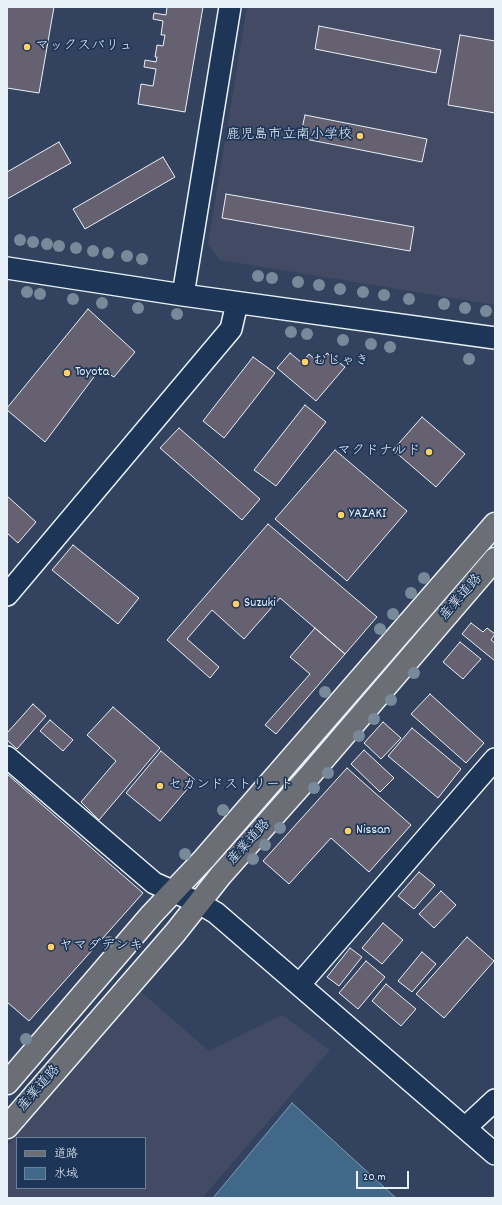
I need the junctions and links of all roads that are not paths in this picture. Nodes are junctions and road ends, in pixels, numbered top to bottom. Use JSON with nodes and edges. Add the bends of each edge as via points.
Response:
{"nodes":[{"id":1,"x":230,"y":7,"type":"edge"},
{"id":2,"x":7,"y":268,"type":"edge"},
{"id":3,"x":183,"y":295,"type":"junction"},
{"id":4,"x":237,"y":302,"type":"junction"},
{"id":5,"x":495,"y":338,"type":"edge"},
{"id":6,"x":495,"y":524,"type":"edge"},
{"id":7,"x":495,"y":559,"type":"edge"},
{"id":8,"x":7,"y":594,"type":"edge"},
{"id":9,"x":7,"y":757,"type":"edge"},
{"id":10,"x":495,"y":759,"type":"edge"},
{"id":11,"x":173,"y":892,"type":"junction"},
{"id":12,"x":199,"y":903,"type":"junction"},
{"id":13,"x":300,"y":984,"type":"junction"},
{"id":14,"x":7,"y":1083,"type":"edge"},
{"id":15,"x":495,"y":1100,"type":"edge"},
{"id":16,"x":7,"y":1127,"type":"edge"},
{"id":17,"x":464,"y":1128,"type":"junction"},
{"id":18,"x":495,"y":1154,"type":"edge"}],
"edges":[{"from":1,"to":3,"type":"street"},
{"from":2,"to":3,"type":"street"},
{"from":3,"to":4,"type":"street"},
{"from":4,"to":5,"type":"street"},
{"from":4,"to":8,"type":"street","via":[[231,329]]},
{"from":6,"to":11,"type":"main road","name":"産業道路"},
{"from":7,"to":12,"type":"main road","name":"産業道路"},
{"from":9,"to":11,"type":"street","via":[[154,883]]},
{"from":10,"to":13,"type":"street"},
{"from":11,"to":12,"type":"street"},
{"from":11,"to":14,"type":"main road","name":"産業道路"},
{"from":12,"to":13,"type":"street","via":[[216,913]]},
{"from":12,"to":16,"type":"main road","name":"産業道路"},
{"from":13,"to":17,"type":"street"},
{"from":15,"to":17,"type":"street"},
{"from":17,"to":18,"type":"street"}]}
